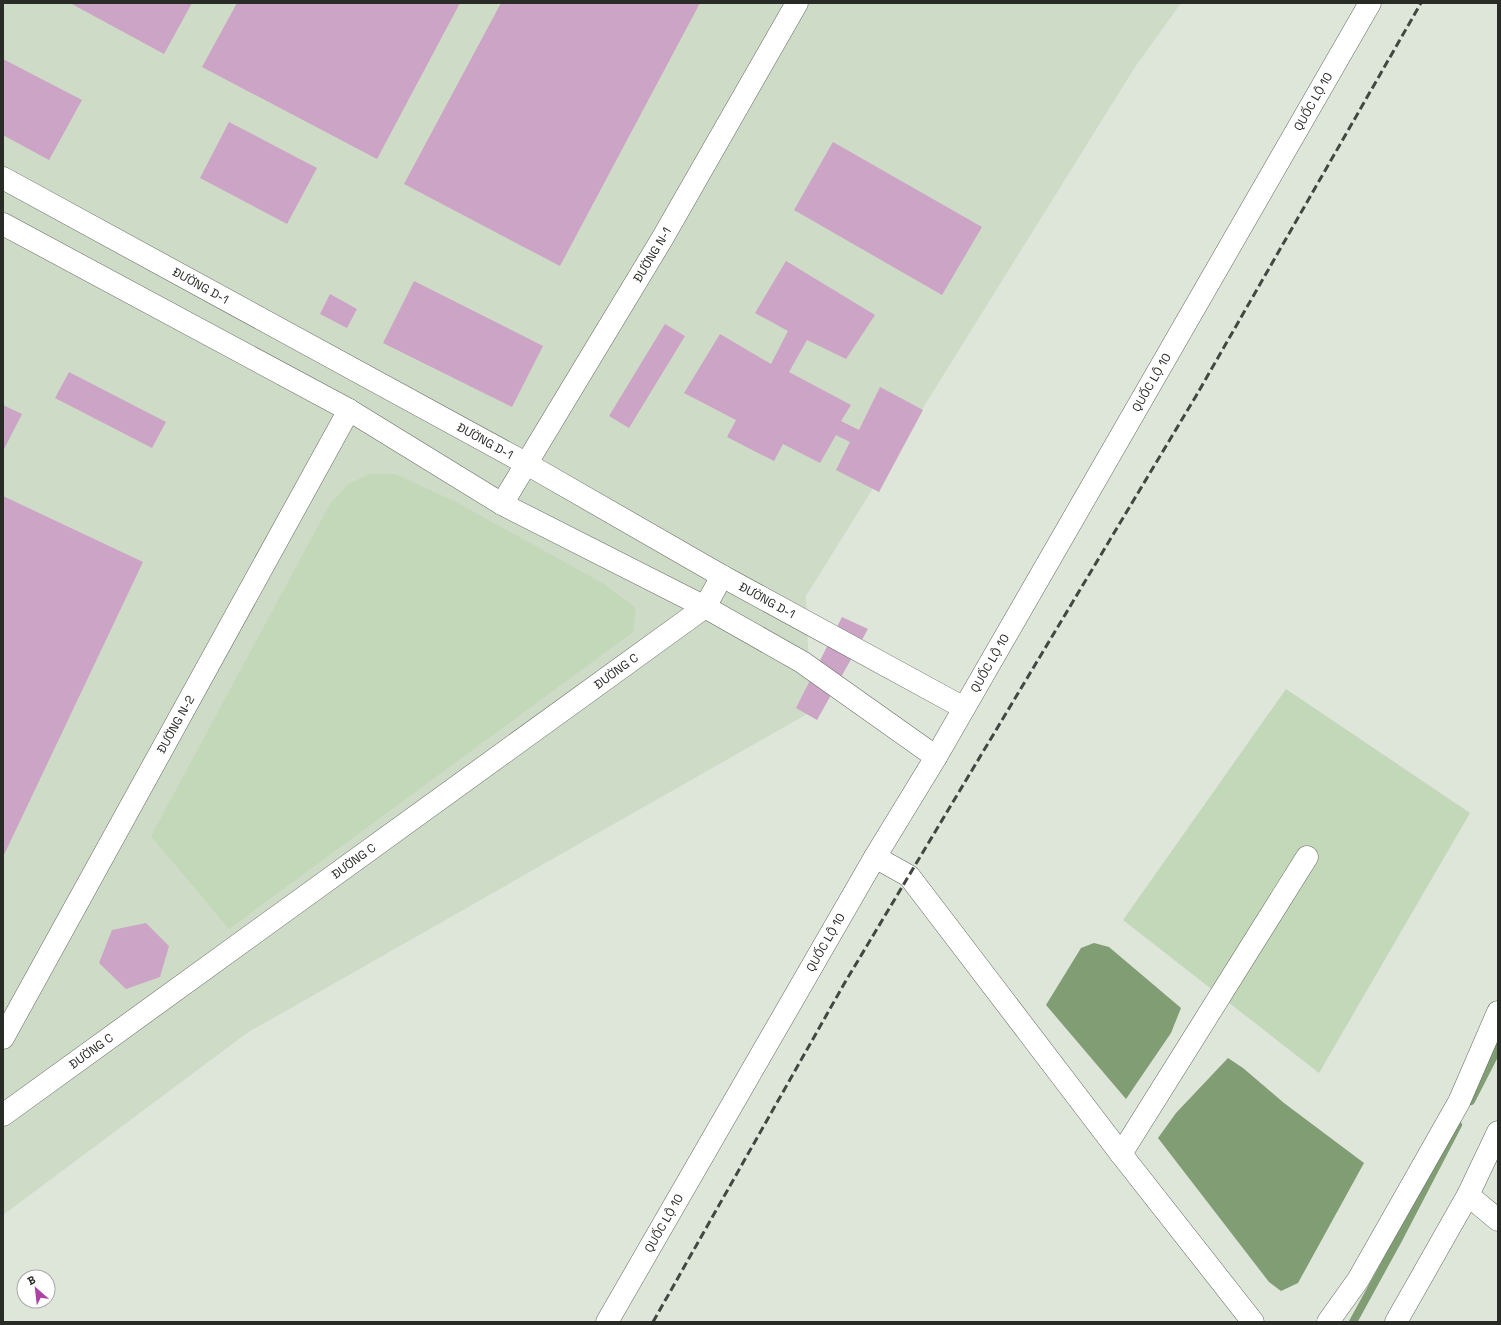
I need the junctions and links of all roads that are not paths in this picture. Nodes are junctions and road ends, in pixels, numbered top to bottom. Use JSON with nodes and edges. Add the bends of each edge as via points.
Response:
{"nodes":[{"id":1,"x":796,"y":3,"type":"edge"},
{"id":2,"x":1370,"y":3,"type":"edge"},
{"id":3,"x":3,"y":178,"type":"edge"},
{"id":4,"x":3,"y":224,"type":"edge"},
{"id":5,"x":349,"y":410,"type":"junction"},
{"id":6,"x":527,"y":464,"type":"junction"},
{"id":7,"x":502,"y":504,"type":"junction"},
{"id":8,"x":722,"y":576,"type":"junction"},
{"id":9,"x":705,"y":607,"type":"junction"},
{"id":10,"x":964,"y":708,"type":"junction"},
{"id":11,"x":936,"y":757,"type":"junction"},
{"id":12,"x":875,"y":857,"type":"junction"},
{"id":13,"x":1307,"y":857,"type":"dead end"},
{"id":14,"x":1498,"y":1012,"type":"edge"},
{"id":15,"x":3,"y":1038,"type":"edge"},
{"id":16,"x":3,"y":1115,"type":"edge"},
{"id":17,"x":1498,"y":1132,"type":"edge"},
{"id":18,"x":1121,"y":1154,"type":"junction"},
{"id":19,"x":1468,"y":1194,"type":"junction"},
{"id":20,"x":1498,"y":1220,"type":"edge"},
{"id":21,"x":608,"y":1322,"type":"edge"},
{"id":22,"x":1253,"y":1322,"type":"edge"},
{"id":23,"x":1328,"y":1322,"type":"edge"},
{"id":24,"x":1396,"y":1322,"type":"edge"}],
"edges":[{"from":1,"to":6,"type":"main road","name":"ĐƯỜNG N-1","via":[[662,239]]},
{"from":2,"to":10,"type":"main road","name":"QUỐC LỘ 10"},
{"from":3,"to":6,"type":"main road","name":"ĐƯỜNG D-1"},
{"from":4,"to":5,"type":"main road"},
{"from":5,"to":7,"type":"main road"},
{"from":5,"to":15,"type":"main road","name":"ĐƯỜNG N-2"},
{"from":6,"to":7,"type":"main road","name":"ĐƯỜNG N-1"},
{"from":6,"to":8,"type":"main road","name":"ĐƯỜNG D-1"},
{"from":7,"to":9,"type":"main road"},
{"from":8,"to":9,"type":"main road"},
{"from":8,"to":10,"type":"main road","name":"ĐƯỜNG D-1"},
{"from":9,"to":11,"type":"main road","via":[[802,662]]},
{"from":9,"to":16,"type":"main road","name":"ĐƯỜNG C"},
{"from":10,"to":11,"type":"main road","name":"QUỐC LỘ 10"},
{"from":11,"to":12,"type":"main road","name":"QUỐC LỘ 10"},
{"from":12,"to":18,"type":"main road","via":[[909,876]]},
{"from":12,"to":21,"type":"main road","name":"QUỐC LỘ 10"},
{"from":13,"to":18,"type":"main road"},
{"from":14,"to":23,"type":"main road","via":[[1459,1102],[1358,1280]]},
{"from":17,"to":19,"type":"main road"},
{"from":18,"to":22,"type":"main road"},
{"from":19,"to":20,"type":"main road"},
{"from":19,"to":24,"type":"main road"}]}
